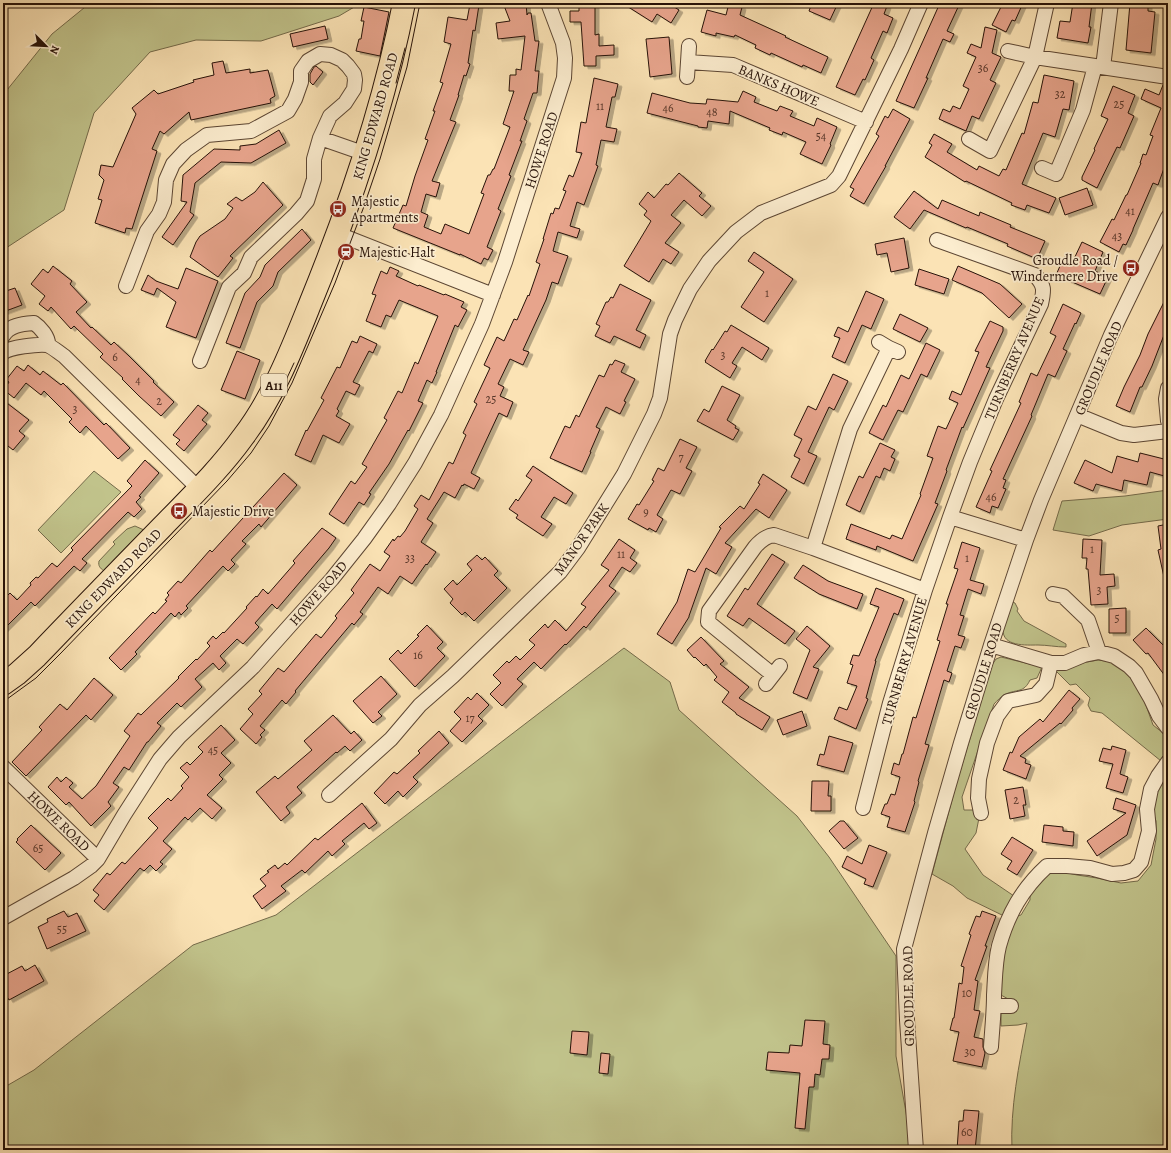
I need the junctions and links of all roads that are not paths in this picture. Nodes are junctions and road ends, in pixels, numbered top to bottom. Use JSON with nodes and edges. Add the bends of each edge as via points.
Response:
{"nodes":[{"id":1,"x":404,"y":3,"type":"edge"},
{"id":2,"x":548,"y":3,"type":"edge"},
{"id":3,"x":921,"y":3,"type":"edge"},
{"id":4,"x":1047,"y":3,"type":"edge"},
{"id":5,"x":1111,"y":3,"type":"edge"},
{"id":6,"x":689,"y":46,"type":"dead end"},
{"id":7,"x":1008,"y":52,"type":"dead end"},
{"id":8,"x":1035,"y":57,"type":"junction"},
{"id":9,"x":688,"y":62,"type":"junction"},
{"id":10,"x":1099,"y":66,"type":"junction"},
{"id":11,"x":686,"y":77,"type":"dead end"},
{"id":12,"x":1168,"y":77,"type":"edge"},
{"id":13,"x":866,"y":122,"type":"junction"},
{"id":14,"x":320,"y":138,"type":"junction"},
{"id":15,"x":969,"y":139,"type":"dead end"},
{"id":16,"x":366,"y":154,"type":"junction"},
{"id":17,"x":1042,"y":168,"type":"dead end"},
{"id":18,"x":1168,"y":217,"type":"edge"},
{"id":19,"x":338,"y":234,"type":"junction"},
{"id":20,"x":937,"y":240,"type":"dead end"},
{"id":21,"x":126,"y":286,"type":"dead end"},
{"id":22,"x":493,"y":295,"type":"junction"},
{"id":23,"x":3,"y":336,"type":"edge"},
{"id":24,"x":48,"y":346,"type":"junction"},
{"id":25,"x":889,"y":347,"type":"dead end"},
{"id":26,"x":4,"y":349,"type":"edge"},
{"id":27,"x":200,"y":360,"type":"dead end"},
{"id":28,"x":1168,"y":388,"type":"edge"},
{"id":29,"x":1077,"y":415,"type":"junction"},
{"id":30,"x":1168,"y":421,"type":"edge"},
{"id":31,"x":1168,"y":431,"type":"edge"},
{"id":32,"x":199,"y":489,"type":"junction"},
{"id":33,"x":950,"y":516,"type":"junction"},
{"id":34,"x":1026,"y":540,"type":"junction"},
{"id":35,"x":813,"y":548,"type":"junction"},
{"id":36,"x":925,"y":590,"type":"junction"},
{"id":37,"x":1053,"y":594,"type":"dead end"},
{"id":38,"x":991,"y":645,"type":"junction"},
{"id":39,"x":1099,"y":652,"type":"junction"},
{"id":40,"x":1051,"y":663,"type":"junction"},
{"id":41,"x":773,"y":675,"type":"dead end"},
{"id":42,"x":3,"y":684,"type":"edge"},
{"id":43,"x":1168,"y":728,"type":"edge"},
{"id":44,"x":1168,"y":762,"type":"edge"},
{"id":45,"x":3,"y":767,"type":"edge"},
{"id":46,"x":329,"y":795,"type":"dead end"},
{"id":47,"x":864,"y":808,"type":"dead end"},
{"id":48,"x":982,"y":813,"type":"dead end"},
{"id":49,"x":98,"y":859,"type":"junction"},
{"id":50,"x":3,"y":918,"type":"edge"},
{"id":51,"x":994,"y":1006,"type":"junction"},
{"id":52,"x":1011,"y":1006,"type":"dead end"},
{"id":53,"x":991,"y":1047,"type":"dead end"},
{"id":54,"x":916,"y":1150,"type":"edge"}],
"edges":[{"from":1,"to":16,"type":"main road","name":"KING EDWARD ROAD","number":"A11","via":[[389,75]]},
{"from":2,"to":22,"type":"street","name":"HOWE ROAD","via":[[563,43],[564,78]]},
{"from":3,"to":13,"type":"street"},
{"from":4,"to":8,"type":"street"},
{"from":5,"to":10,"type":"street"},
{"from":6,"to":9,"type":"street"},
{"from":7,"to":8,"type":"street"},
{"from":8,"to":10,"type":"street"},
{"from":8,"to":15,"type":"street","via":[[990,151]]},
{"from":9,"to":11,"type":"street"},
{"from":9,"to":13,"type":"street","name":"BANKS HOWE","via":[[733,65]]},
{"from":10,"to":12,"type":"street"},
{"from":10,"to":17,"type":"street","via":[[1056,174]]},
{"from":13,"to":46,"type":"street","name":"MANOR PARK","via":[[839,176],[831,185],[761,214],[736,232],[709,261],[690,289],[675,320],[670,334],[660,398],[654,414],[624,474],[560,572],[420,705],[391,738]]},
{"from":14,"to":16,"type":"street"},
{"from":14,"to":21,"type":"street","via":[[330,116],[345,103],[354,89],[355,80],[354,74],[342,60],[320,54],[308,61],[301,71],[301,82],[288,111],[251,131],[207,135],[186,150],[173,164],[166,180],[164,202],[147,231]]},
{"from":14,"to":27,"type":"street","via":[[314,159],[314,179],[307,201],[251,256],[244,273],[229,287]]},
{"from":16,"to":19,"type":"main road","name":"KING EDWARD ROAD","number":"A11"},
{"from":18,"to":29,"type":"street","name":"GROUDLE ROAD","via":[[1127,300]]},
{"from":19,"to":22,"type":"street"},
{"from":19,"to":32,"type":"main road","name":"KING EDWARD ROAD","number":"A11","via":[[296,337],[266,401],[244,436]]},
{"from":20,"to":33,"type":"street","name":"TURNBERRY AVENUE","via":[[1035,275],[1042,282],[1043,292],[1041,304],[996,399]]},
{"from":22,"to":49,"type":"street","name":"HOWE ROAD","via":[[441,415],[389,504],[364,539],[288,628],[160,759]]},
{"from":23,"to":24,"type":"street","via":[[6,330],[20,324],[34,323],[42,331]]},
{"from":24,"to":26,"type":"street"},
{"from":24,"to":32,"type":"street","via":[[64,356]]},
{"from":25,"to":35,"type":"street","via":[[850,429]]},
{"from":28,"to":30,"type":"street"},
{"from":29,"to":31,"type":"street","via":[[1121,433],[1134,435]]},
{"from":29,"to":34,"type":"street","name":"GROUDLE ROAD"},
{"from":32,"to":42,"type":"main road","name":"KING EDWARD ROAD","number":"A11","via":[[30,664]]},
{"from":33,"to":34,"type":"street"},
{"from":33,"to":36,"type":"street","name":"TURNBERRY AVENUE"},
{"from":34,"to":38,"type":"street","name":"GROUDLE ROAD"},
{"from":35,"to":36,"type":"street"},
{"from":35,"to":41,"type":"street","via":[[774,535],[760,541],[709,611],[708,622]]},
{"from":36,"to":47,"type":"street","name":"TURNBERRY AVENUE","via":[[890,704]]},
{"from":37,"to":39,"type":"street","via":[[1063,596],[1088,620]]},
{"from":38,"to":40,"type":"street"},
{"from":38,"to":54,"type":"street","name":"GROUDLE ROAD","via":[[904,949]]},
{"from":39,"to":40,"type":"street","via":[[1065,663]]},
{"from":39,"to":43,"type":"street","via":[[1114,656],[1136,673]]},
{"from":40,"to":48,"type":"street","via":[[1046,684],[1036,695],[1008,702],[997,716],[979,779],[978,798]]},
{"from":44,"to":51,"type":"street","via":[[1151,789],[1147,809],[1149,831],[1141,862],[1134,870],[1112,874],[1090,868],[1047,866],[1021,895],[999,947]]},
{"from":45,"to":49,"type":"street","name":"HOWE ROAD"},
{"from":49,"to":50,"type":"street","name":"HOWE ROAD","via":[[74,878]]},
{"from":51,"to":52,"type":"street"},
{"from":51,"to":53,"type":"street"}]}
